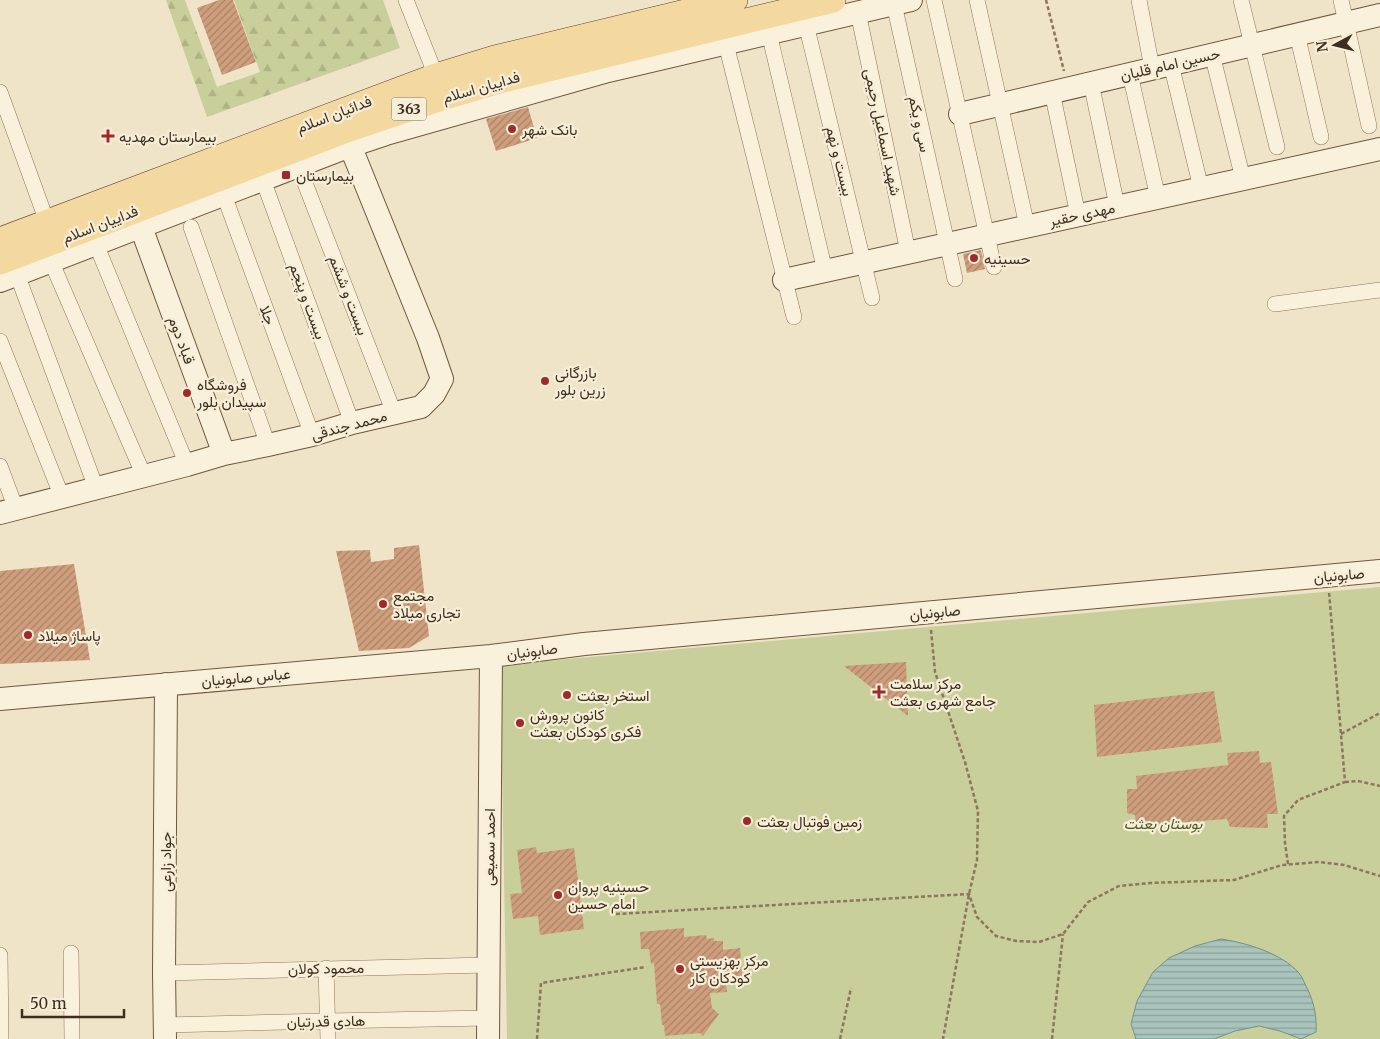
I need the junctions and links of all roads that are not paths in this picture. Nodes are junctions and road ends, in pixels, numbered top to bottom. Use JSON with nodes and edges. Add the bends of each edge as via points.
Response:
{"nodes":[{"id":1,"x":406,"y":0,"type":"edge"},
{"id":2,"x":735,"y":0,"type":"edge"},
{"id":3,"x":833,"y":0,"type":"edge"},
{"id":4,"x":934,"y":0,"type":"edge"},
{"id":5,"x":977,"y":0,"type":"edge"},
{"id":6,"x":1140,"y":0,"type":"edge"},
{"id":7,"x":1241,"y":0,"type":"edge"},
{"id":8,"x":1341,"y":0,"type":"edge"},
{"id":9,"x":902,"y":2,"type":"edge"},
{"id":10,"x":858,"y":12,"type":"junction"},
{"id":11,"x":1380,"y":15,"type":"edge"},
{"id":12,"x":1346,"y":23,"type":"junction"},
{"id":13,"x":806,"y":24,"type":"junction"},
{"id":14,"x":769,"y":34,"type":"junction"},
{"id":15,"x":1297,"y":34,"type":"junction"},
{"id":16,"x":726,"y":44,"type":"junction"},
{"id":17,"x":1253,"y":45,"type":"junction"},
{"id":18,"x":1212,"y":54,"type":"junction"},
{"id":19,"x":1162,"y":66,"type":"junction"},
{"id":20,"x":1130,"y":74,"type":"junction"},
{"id":21,"x":436,"y":76,"type":"junction"},
{"id":22,"x":1091,"y":83,"type":"junction"},
{"id":23,"x":506,"y":89,"type":"junction"},
{"id":24,"x":1060,"y":90,"type":"junction"},
{"id":25,"x":0,"y":92,"type":"edge"},
{"id":26,"x":1001,"y":104,"type":"junction"},
{"id":27,"x":960,"y":114,"type":"junction"},
{"id":28,"x":1368,"y":126,"type":"dead end"},
{"id":29,"x":1321,"y":137,"type":"dead end"},
{"id":30,"x":347,"y":138,"type":"junction"},
{"id":31,"x":1277,"y":148,"type":"dead end"},
{"id":32,"x":1380,"y":149,"type":"edge"},
{"id":33,"x":303,"y":178,"type":"dead end"},
{"id":34,"x":1243,"y":179,"type":"junction"},
{"id":35,"x":263,"y":180,"type":"junction"},
{"id":36,"x":1200,"y":188,"type":"junction"},
{"id":37,"x":224,"y":195,"type":"junction"},
{"id":38,"x":1158,"y":198,"type":"junction"},
{"id":39,"x":1117,"y":206,"type":"junction"},
{"id":40,"x":1078,"y":215,"type":"junction"},
{"id":41,"x":47,"y":222,"type":"junction"},
{"id":42,"x":1027,"y":226,"type":"junction"},
{"id":43,"x":141,"y":227,"type":"junction"},
{"id":44,"x":191,"y":227,"type":"dead end"},
{"id":45,"x":988,"y":235,"type":"junction"},
{"id":46,"x":0,"y":240,"type":"edge"},
{"id":47,"x":96,"y":244,"type":"junction"},
{"id":48,"x":947,"y":244,"type":"junction"},
{"id":49,"x":908,"y":252,"type":"junction"},
{"id":50,"x":51,"y":261,"type":"junction"},
{"id":51,"x":864,"y":262,"type":"junction"},
{"id":52,"x":994,"y":267,"type":"dead end"},
{"id":53,"x":825,"y":271,"type":"junction"},
{"id":54,"x":6,"y":272,"type":"edge"},
{"id":55,"x":955,"y":279,"type":"dead end"},
{"id":56,"x":784,"y":280,"type":"junction"},
{"id":57,"x":1380,"y":290,"type":"edge"},
{"id":58,"x":872,"y":298,"type":"dead end"},
{"id":59,"x":1275,"y":304,"type":"dead end"},
{"id":60,"x":794,"y":317,"type":"dead end"},
{"id":61,"x":0,"y":341,"type":"edge"},
{"id":62,"x":394,"y":413,"type":"junction"},
{"id":63,"x":352,"y":423,"type":"junction"},
{"id":64,"x":312,"y":435,"type":"junction"},
{"id":65,"x":268,"y":445,"type":"junction"},
{"id":66,"x":224,"y":454,"type":"junction"},
{"id":67,"x":187,"y":465,"type":"junction"},
{"id":68,"x":0,"y":466,"type":"edge"},
{"id":69,"x":144,"y":476,"type":"junction"},
{"id":70,"x":96,"y":488,"type":"junction"},
{"id":71,"x":62,"y":497,"type":"junction"},
{"id":72,"x":8,"y":511,"type":"edge"},
{"id":73,"x":1380,"y":571,"type":"edge"},
{"id":74,"x":491,"y":656,"type":"junction"},
{"id":75,"x":166,"y":684,"type":"junction"},
{"id":76,"x":0,"y":699,"type":"edge"},
{"id":77,"x":71,"y":953,"type":"dead end"},
{"id":78,"x":0,"y":955,"type":"edge"},
{"id":79,"x":487,"y":964,"type":"junction"},
{"id":80,"x":326,"y":968,"type":"junction"},
{"id":81,"x":164,"y":973,"type":"junction"},
{"id":82,"x":327,"y":1021,"type":"junction"},
{"id":83,"x":488,"y":1029,"type":"edge"},
{"id":84,"x":165,"y":1032,"type":"edge"},
{"id":85,"x":1,"y":1039,"type":"edge"},
{"id":86,"x":72,"y":1039,"type":"edge"},
{"id":87,"x":328,"y":1039,"type":"edge"}],
"edges":[{"from":1,"to":21,"type":"street"},
{"from":2,"to":21,"type":"main road","name":"فدائیان اسلام","via":[[496,58]]},
{"from":3,"to":23,"type":"main road","name":"فداییان اسلام","number":"363"},
{"from":4,"to":27,"type":"street"},
{"from":5,"to":26,"type":"street"},
{"from":6,"to":19,"type":"street"},
{"from":7,"to":17,"type":"street"},
{"from":8,"to":12,"type":"street"},
{"from":9,"to":10,"type":"street"},
{"from":9,"to":48,"type":"street","name":"سی و یکم"},
{"from":10,"to":13,"type":"street"},
{"from":10,"to":49,"type":"street","name":"شهید اسماعیل رحیمی"},
{"from":11,"to":12,"type":"street","name":"حسین امام قلیان"},
{"from":12,"to":15,"type":"street","name":"حسین امام قلیان"},
{"from":12,"to":28,"type":"street"},
{"from":13,"to":14,"type":"street"},
{"from":13,"to":51,"type":"street","name":"بیست و نهم"},
{"from":14,"to":16,"type":"street"},
{"from":14,"to":53,"type":"street"},
{"from":15,"to":17,"type":"street","name":"حسین امام قلیان"},
{"from":15,"to":29,"type":"street"},
{"from":16,"to":23,"type":"street","via":[[608,72]]},
{"from":16,"to":56,"type":"street"},
{"from":17,"to":18,"type":"street","name":"حسین امام قلیان"},
{"from":17,"to":31,"type":"street"},
{"from":18,"to":19,"type":"street","name":"حسین امام قلیان"},
{"from":18,"to":34,"type":"street"},
{"from":19,"to":20,"type":"street","name":"حسین امام قلیان"},
{"from":19,"to":36,"type":"street"},
{"from":20,"to":22,"type":"street","name":"حسین امام قلیان"},
{"from":20,"to":38,"type":"street"},
{"from":21,"to":41,"type":"main road","name":"فدائیان اسلام"},
{"from":22,"to":24,"type":"street","name":"حسین امام قلیان"},
{"from":22,"to":39,"type":"street"},
{"from":23,"to":30,"type":"main road","name":"فداییان اسلام","number":"363","via":[[445,97]]},
{"from":24,"to":26,"type":"street","name":"حسین امام قلیان"},
{"from":24,"to":40,"type":"street"},
{"from":25,"to":41,"type":"street"},
{"from":26,"to":27,"type":"street","name":"حسین امام قلیان"},
{"from":26,"to":42,"type":"street"},
{"from":27,"to":45,"type":"street"},
{"from":30,"to":35,"type":"street"},
{"from":30,"to":54,"type":"main road","name":"فداییان اسلام","number":"363"},
{"from":30,"to":62,"type":"street","name":"محمد جندقی","via":[[442,379],[434,394],[421,407]]},
{"from":32,"to":34,"type":"street","name":"مهدی حقیر"},
{"from":33,"to":62,"type":"street","name":"بیست و ششم"},
{"from":34,"to":36,"type":"street","name":"مهدی حقیر"},
{"from":35,"to":37,"type":"street"},
{"from":35,"to":63,"type":"street","name":"بیست و پنجم"},
{"from":36,"to":38,"type":"street","name":"مهدی حقیر"},
{"from":37,"to":43,"type":"street"},
{"from":37,"to":64,"type":"street","name":"جلا"},
{"from":38,"to":39,"type":"street","name":"مهدی حقیر"},
{"from":39,"to":40,"type":"street","name":"مهدی حقیر"},
{"from":40,"to":42,"type":"street","name":"مهدی حقیر"},
{"from":41,"to":46,"type":"main road","name":"فدائیان اسلام"},
{"from":42,"to":45,"type":"street","name":"مهدی حقیر"},
{"from":43,"to":47,"type":"street"},
{"from":43,"to":66,"type":"street","name":"قباد دوم"},
{"from":44,"to":65,"type":"street"},
{"from":45,"to":48,"type":"street","name":"مهدی حقیر"},
{"from":45,"to":52,"type":"street"},
{"from":47,"to":50,"type":"street"},
{"from":47,"to":67,"type":"street"},
{"from":48,"to":49,"type":"street","name":"مهدی حقیر"},
{"from":48,"to":55,"type":"street","name":"سی و یکم"},
{"from":49,"to":51,"type":"street","name":"مهدی حقیر"},
{"from":50,"to":54,"type":"street"},
{"from":50,"to":69,"type":"street"},
{"from":51,"to":53,"type":"street","name":"مهدی حقیر"},
{"from":51,"to":58,"type":"street","name":"بیست و نهم"},
{"from":53,"to":56,"type":"street","name":"مهدی حقیر"},
{"from":54,"to":70,"type":"street"},
{"from":56,"to":60,"type":"street"},
{"from":57,"to":59,"type":"street"},
{"from":61,"to":71,"type":"street"},
{"from":62,"to":63,"type":"street","name":"محمد جندقی"},
{"from":63,"to":64,"type":"street","name":"محمد جندقی"},
{"from":64,"to":65,"type":"street","name":"محمد جندقی"},
{"from":65,"to":66,"type":"street","name":"محمد جندقی"},
{"from":66,"to":67,"type":"street","name":"محمد جندقی"},
{"from":67,"to":69,"type":"street","name":"محمد جندقی"},
{"from":68,"to":72,"type":"street"},
{"from":69,"to":70,"type":"street","name":"محمد جندقی"},
{"from":70,"to":71,"type":"street","name":"محمد جندقی"},
{"from":71,"to":72,"type":"street","name":"محمد جندقی"},
{"from":73,"to":74,"type":"street","name":"صابونیان","via":[[594,643]]},
{"from":74,"to":75,"type":"street","name":"عباس صابونیان"},
{"from":74,"to":79,"type":"street","name":"احمد سمیعی"},
{"from":75,"to":76,"type":"street","name":"عباس صابونیان"},
{"from":75,"to":81,"type":"street","name":"جواد زارعی"},
{"from":77,"to":86,"type":"street"},
{"from":78,"to":85,"type":"street"},
{"from":79,"to":80,"type":"street","name":"محمود کولان"},
{"from":79,"to":83,"type":"street","name":"احمد سمیعی"},
{"from":80,"to":81,"type":"street","name":"محمود کولان"},
{"from":80,"to":82,"type":"street"},
{"from":81,"to":84,"type":"street","name":"جواد زارعی"},
{"from":82,"to":83,"type":"street","name":"هادی قدرتیان"},
{"from":82,"to":84,"type":"street","name":"هادی قدرتیان"},
{"from":82,"to":87,"type":"street"}]}
